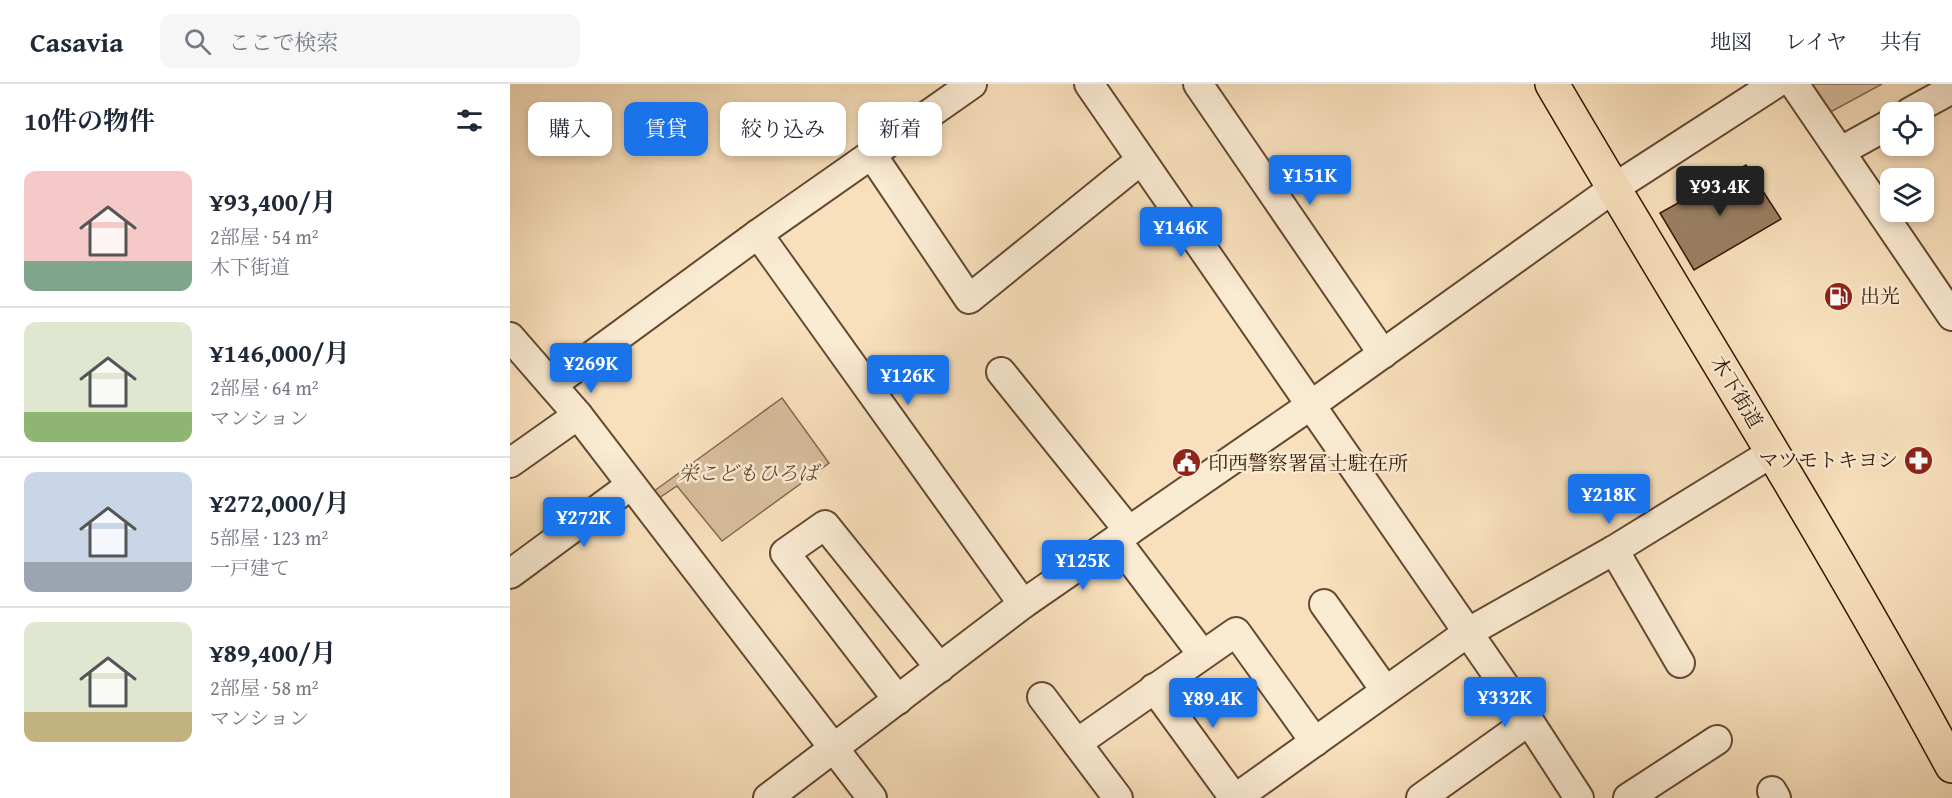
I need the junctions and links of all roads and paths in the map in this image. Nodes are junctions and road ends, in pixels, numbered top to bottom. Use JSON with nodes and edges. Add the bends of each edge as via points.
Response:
{"nodes":[{"id":1,"x":972,"y":84,"type":"edge"},
{"id":2,"x":1089,"y":84,"type":"edge"},
{"id":3,"x":1198,"y":84,"type":"edge"},
{"id":4,"x":1551,"y":84,"type":"edge"},
{"id":5,"x":1775,"y":84,"type":"edge"},
{"id":6,"x":1794,"y":84,"type":"edge"},
{"id":7,"x":1952,"y":89,"type":"edge"},
{"id":8,"x":1928,"y":102,"type":"edge"},
{"id":9,"x":942,"y":105,"type":"edge"},
{"id":10,"x":1880,"y":130,"type":"edge"},
{"id":11,"x":1840,"y":152,"type":"junction"},
{"id":12,"x":871,"y":156,"type":"edge"},
{"id":13,"x":873,"y":156,"type":"edge"},
{"id":14,"x":1142,"y":160,"type":"junction"},
{"id":15,"x":1614,"y":188,"type":"junction"},
{"id":16,"x":758,"y":234,"type":"junction"},
{"id":17,"x":1948,"y":300,"type":"edge"},
{"id":18,"x":510,"y":338,"type":"edge"},
{"id":19,"x":1383,"y":354,"type":"junction"},
{"id":20,"x":1001,"y":372,"type":"dead end"},
{"id":21,"x":552,"y":385,"type":"junction"},
{"id":22,"x":1311,"y":405,"type":"junction"},
{"id":23,"x":579,"y":415,"type":"junction"},
{"id":24,"x":1773,"y":452,"type":"junction"},
{"id":25,"x":510,"y":464,"type":"edge"},
{"id":26,"x":631,"y":485,"type":"junction"},
{"id":27,"x":1122,"y":536,"type":"junction"},
{"id":28,"x":1614,"y":550,"type":"junction"},
{"id":29,"x":510,"y":574,"type":"edge"},
{"id":30,"x":1023,"y":604,"type":"junction"},
{"id":31,"x":1324,"y":604,"type":"dead end"},
{"id":32,"x":1467,"y":633,"type":"junction"},
{"id":33,"x":1202,"y":654,"type":"junction"},
{"id":34,"x":1680,"y":663,"type":"dead end"},
{"id":35,"x":940,"y":668,"type":"junction"},
{"id":36,"x":1154,"y":688,"type":"junction"},
{"id":37,"x":1385,"y":690,"type":"junction"},
{"id":38,"x":1042,"y":696,"type":"dead end"},
{"id":39,"x":898,"y":700,"type":"junction"},
{"id":40,"x":1529,"y":721,"type":"junction"},
{"id":41,"x":1717,"y":740,"type":"dead end"},
{"id":42,"x":1314,"y":742,"type":"junction"},
{"id":43,"x":1077,"y":743,"type":"junction"},
{"id":44,"x":833,"y":749,"type":"junction"},
{"id":45,"x":1952,"y":766,"type":"edge"},
{"id":46,"x":768,"y":798,"type":"edge"},
{"id":47,"x":872,"y":798,"type":"edge"},
{"id":48,"x":1118,"y":798,"type":"edge"},
{"id":49,"x":1235,"y":798,"type":"edge"},
{"id":50,"x":1421,"y":798,"type":"edge"},
{"id":51,"x":1579,"y":798,"type":"edge"},
{"id":52,"x":1628,"y":798,"type":"edge"}],
"edges":[{"from":1,"to":9,"type":"street"},
{"from":2,"to":14,"type":"street"},
{"from":3,"to":19,"type":"street"},
{"from":4,"to":15,"type":"main road","name":"木下街道"},
{"from":5,"to":15,"type":"street"},
{"from":6,"to":11,"type":"street"},
{"from":7,"to":8,"type":"street"},
{"from":10,"to":11,"type":"street"},
{"from":11,"to":17,"type":"street"},
{"from":12,"to":16,"type":"street"},
{"from":13,"to":14,"type":"street","via":[[969,299]]},
{"from":14,"to":22,"type":"street"},
{"from":15,"to":19,"type":"street"},
{"from":15,"to":24,"type":"main road","name":"木下街道"},
{"from":16,"to":21,"type":"street"},
{"from":16,"to":30,"type":"street"},
{"from":18,"to":21,"type":"street"},
{"from":19,"to":22,"type":"street"},
{"from":20,"to":27,"type":"street"},
{"from":21,"to":23,"type":"street"},
{"from":22,"to":27,"type":"street"},
{"from":22,"to":32,"type":"street"},
{"from":23,"to":25,"type":"street"},
{"from":23,"to":26,"type":"street"},
{"from":24,"to":28,"type":"street"},
{"from":24,"to":45,"type":"main road","name":"木下街道"},
{"from":26,"to":29,"type":"street"},
{"from":26,"to":44,"type":"street"},
{"from":27,"to":30,"type":"street"},
{"from":27,"to":33,"type":"street"},
{"from":28,"to":32,"type":"street"},
{"from":28,"to":34,"type":"street"},
{"from":30,"to":35,"type":"street"},
{"from":31,"to":37,"type":"street"},
{"from":32,"to":37,"type":"street"},
{"from":32,"to":40,"type":"street"},
{"from":33,"to":36,"type":"street"},
{"from":33,"to":42,"type":"street","via":[[1236,632]]},
{"from":35,"to":39,"type":"street"},
{"from":35,"to":39,"type":"street","via":[[825,525],[785,553]]},
{"from":36,"to":43,"type":"street"},
{"from":36,"to":49,"type":"street"},
{"from":37,"to":42,"type":"street"},
{"from":38,"to":43,"type":"street"},
{"from":39,"to":44,"type":"street"},
{"from":40,"to":50,"type":"street"},
{"from":40,"to":51,"type":"street"},
{"from":41,"to":52,"type":"street"},
{"from":42,"to":49,"type":"street"},
{"from":43,"to":48,"type":"street"},
{"from":44,"to":46,"type":"street"},
{"from":44,"to":47,"type":"street"}]}
